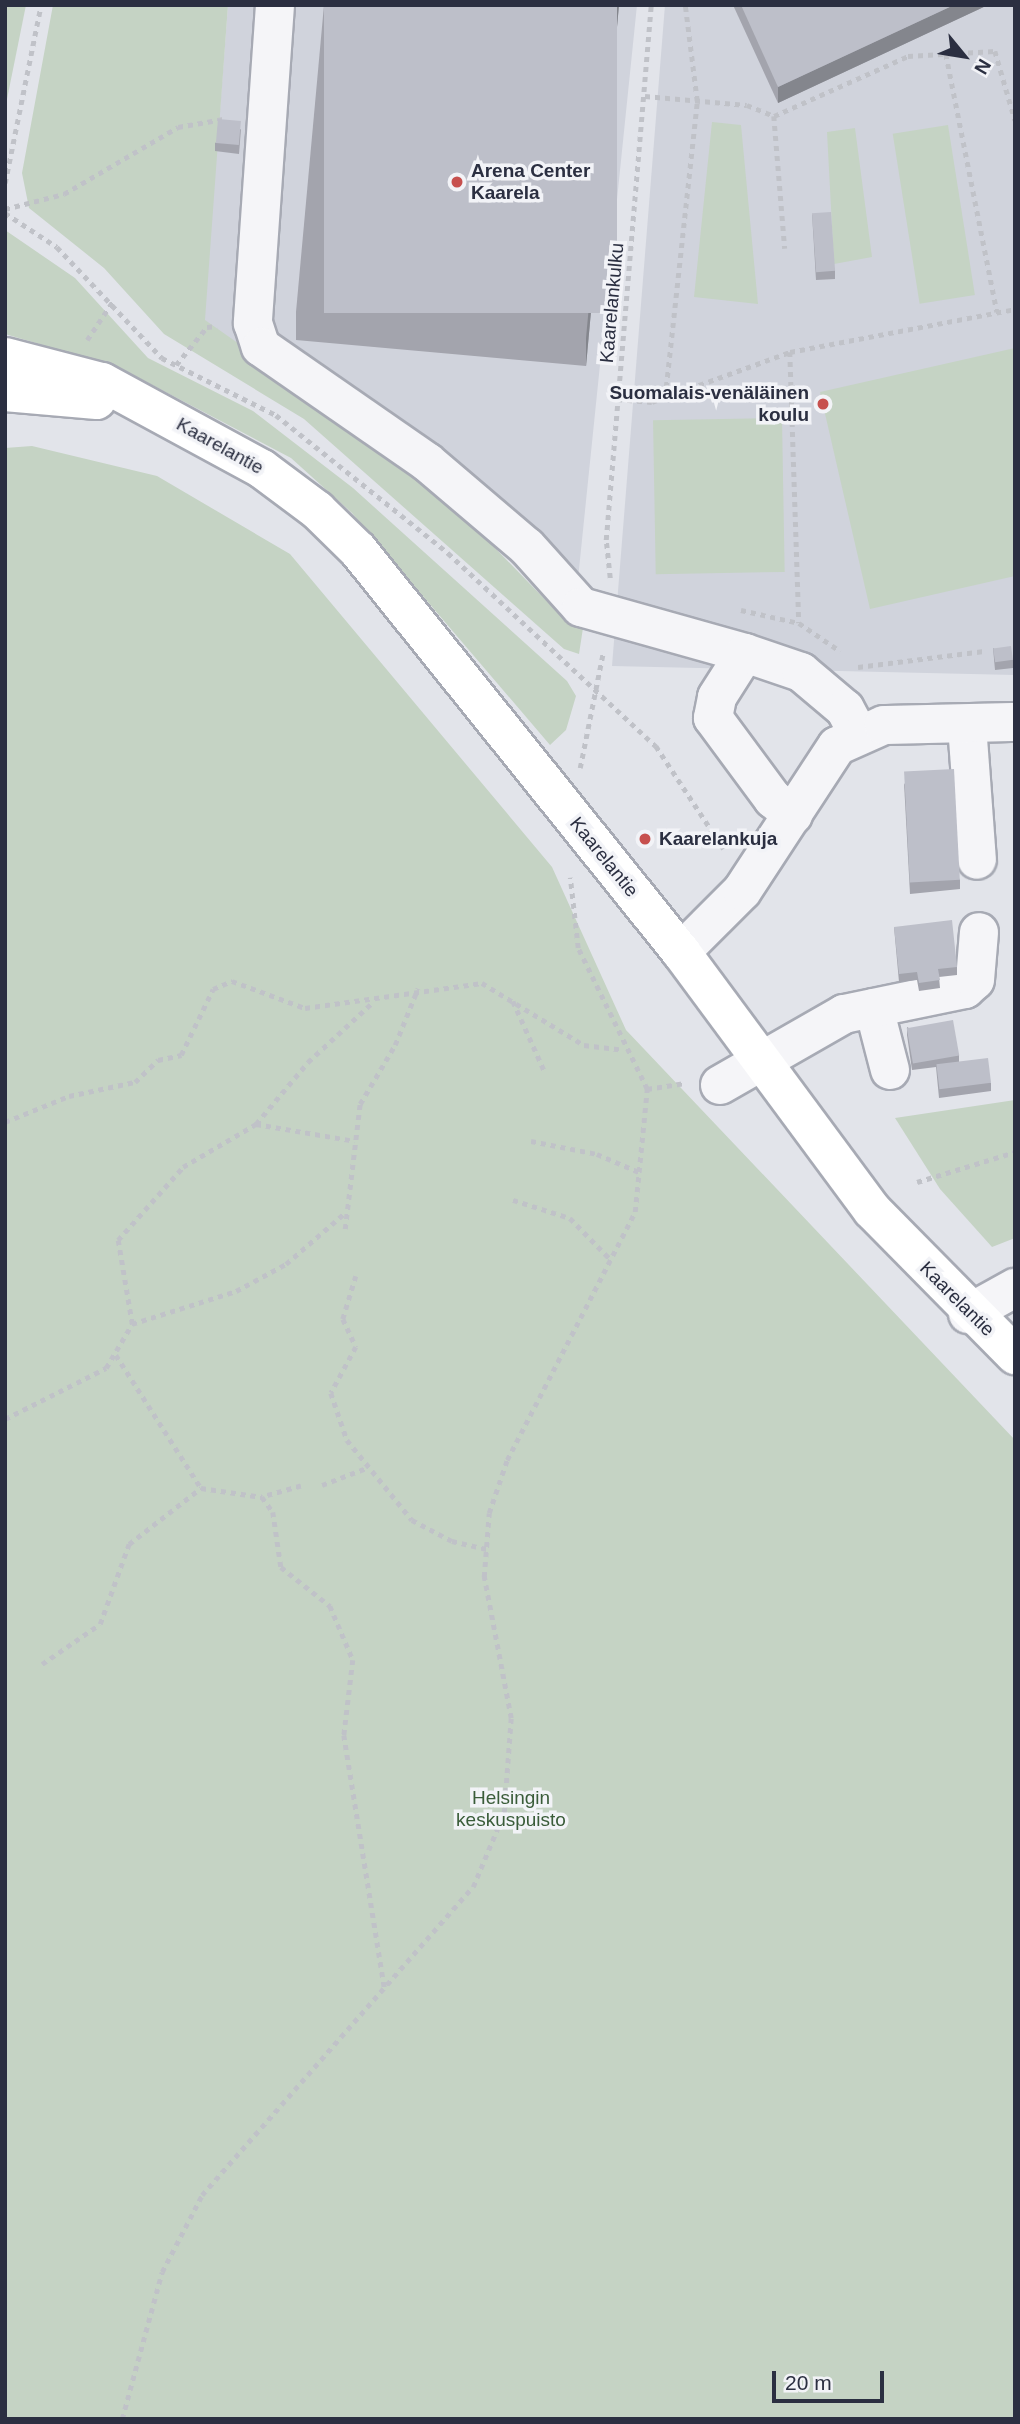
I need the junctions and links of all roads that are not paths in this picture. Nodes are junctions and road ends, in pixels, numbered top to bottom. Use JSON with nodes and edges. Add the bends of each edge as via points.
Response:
{"nodes":[{"id":1,"x":275,"y":5,"type":"edge"},
{"id":2,"x":5,"y":357,"type":"edge"},
{"id":3,"x":5,"y":392,"type":"edge"},
{"id":4,"x":149,"y":409,"type":"junction"},
{"id":5,"x":746,"y":653,"type":"junction"},
{"id":6,"x":1015,"y":722,"type":"edge"},
{"id":7,"x":967,"y":725,"type":"junction"},
{"id":8,"x":857,"y":733,"type":"junction"},
{"id":9,"x":793,"y":815,"type":"junction"},
{"id":10,"x":977,"y":860,"type":"dead end"},
{"id":11,"x":979,"y":932,"type":"dead end"},
{"id":12,"x":681,"y":951,"type":"junction"},
{"id":13,"x":968,"y":1016,"type":"dead end"},
{"id":14,"x":877,"y":1019,"type":"junction"},
{"id":15,"x":764,"y":1065,"type":"junction"},
{"id":16,"x":890,"y":1070,"type":"dead end"},
{"id":17,"x":720,"y":1085,"type":"dead end"},
{"id":18,"x":1015,"y":1288,"type":"edge"},
{"id":19,"x":968,"y":1314,"type":"junction"},
{"id":20,"x":1015,"y":1355,"type":"edge"}],
"edges":[{"from":1,"to":5,"type":"street","via":[[253,323],[261,347],[427,462],[527,547],[581,607]]},
{"from":2,"to":4,"type":"main road","name":"Kaarelantie","via":[[102,382]]},
{"from":3,"to":4,"type":"main road","name":"Kaarelantie"},
{"from":4,"to":12,"type":"main road","name":"Kaarelantie","via":[[262,469],[358,550]]},
{"from":5,"to":8,"type":"street","via":[[801,672],[845,709]]},
{"from":5,"to":9,"type":"street","via":[[717,697],[713,718],[765,790]]},
{"from":6,"to":7,"type":"street"},
{"from":7,"to":8,"type":"street","via":[[884,725]]},
{"from":7,"to":10,"type":"street"},
{"from":8,"to":9,"type":"street","via":[[836,746]]},
{"from":9,"to":12,"type":"street","via":[[741,891]]},
{"from":11,"to":14,"type":"street","via":[[975,980],[965,989]]},
{"from":12,"to":15,"type":"main road","name":"Kaarelantie"},
{"from":13,"to":14,"type":"street"},
{"from":14,"to":15,"type":"street","via":[[813,1030]]},
{"from":14,"to":16,"type":"street"},
{"from":15,"to":17,"type":"street"},
{"from":15,"to":19,"type":"main road","name":"Kaarelantie","via":[[872,1210]]},
{"from":18,"to":19,"type":"street"},
{"from":19,"to":20,"type":"main road","name":"Kaarelantie"}]}
